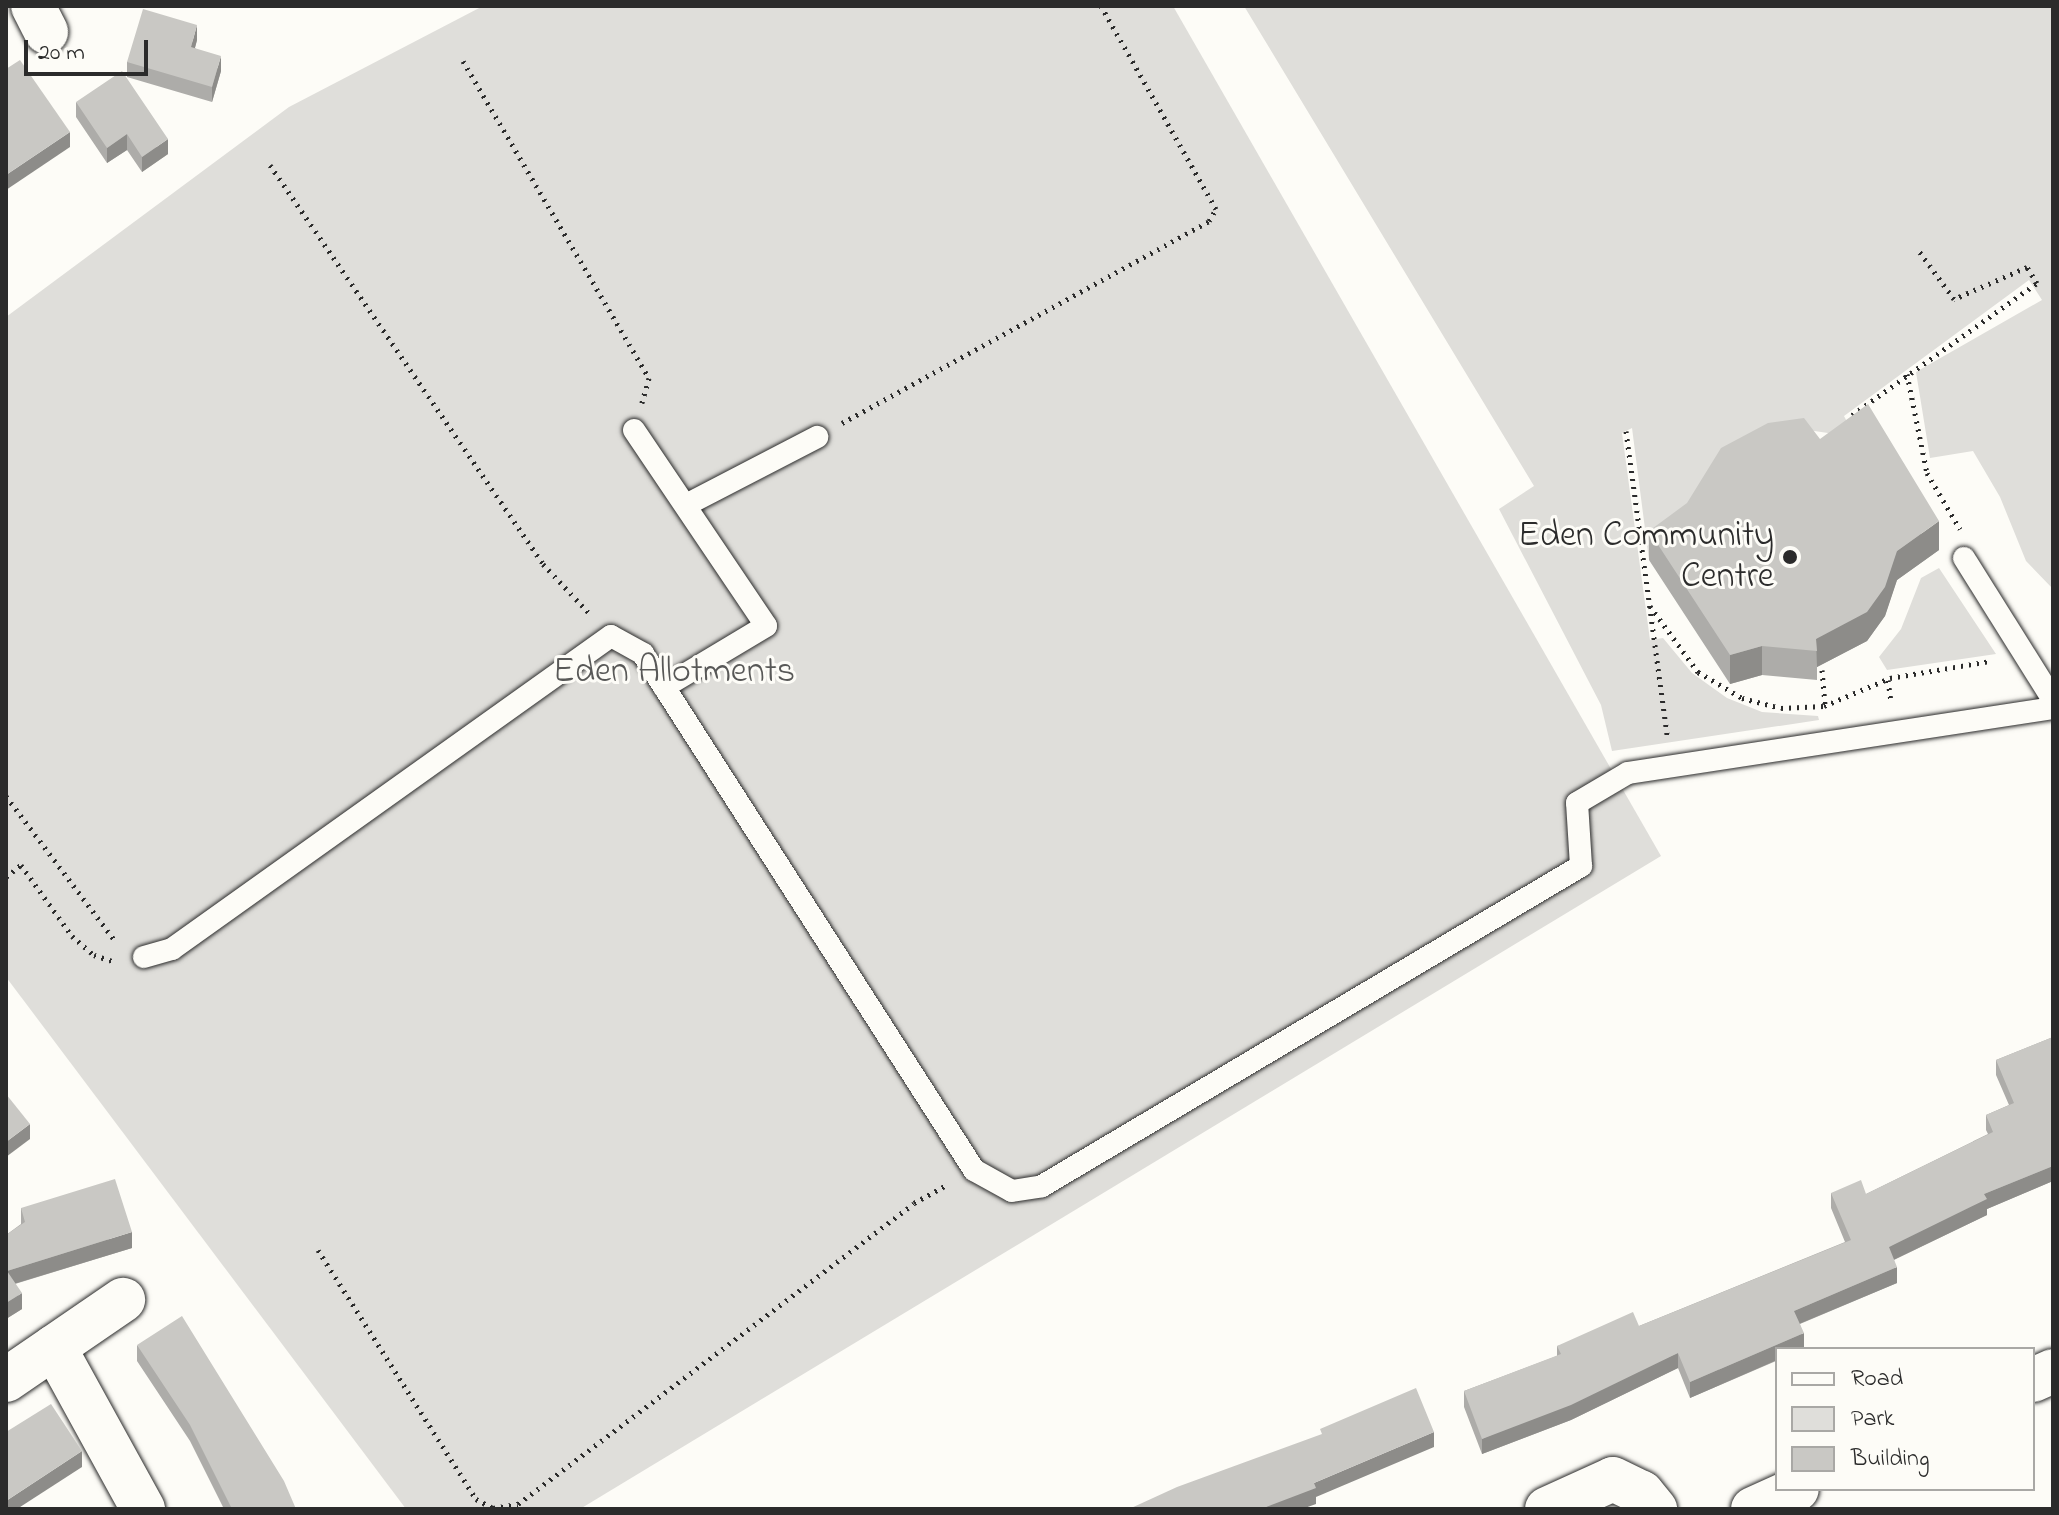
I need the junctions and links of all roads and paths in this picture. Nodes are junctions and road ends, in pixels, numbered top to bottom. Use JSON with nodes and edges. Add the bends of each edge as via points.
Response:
{"nodes":[{"id":1,"x":1101,"y":6,"type":"edge"},
{"id":2,"x":6,"y":11,"type":"edge"},
{"id":3,"x":32,"y":15,"type":"edge"},
{"id":4,"x":463,"y":61,"type":"dead end"},
{"id":5,"x":270,"y":165,"type":"dead end"},
{"id":6,"x":1919,"y":251,"type":"dead end"},
{"id":7,"x":1907,"y":374,"type":"junction"},
{"id":8,"x":1852,"y":416,"type":"edge"},
{"id":9,"x":634,"y":430,"type":"joint"},
{"id":10,"x":1626,"y":431,"type":"dead end"},
{"id":11,"x":817,"y":437,"type":"joint"},
{"id":12,"x":686,"y":505,"type":"junction"},
{"id":13,"x":1964,"y":558,"type":"joint"},
{"id":14,"x":1650,"y":606,"type":"junction"},
{"id":15,"x":611,"y":636,"type":"junction"},
{"id":16,"x":2006,"y":659,"type":"dead end"},
{"id":17,"x":1822,"y":670,"type":"edge"},
{"id":18,"x":664,"y":687,"type":"junction"},
{"id":19,"x":2053,"y":700,"type":"edge"},
{"id":20,"x":1824,"y":706,"type":"junction"},
{"id":21,"x":2053,"y":708,"type":"edge"},
{"id":22,"x":1671,"y":765,"type":"junction"},
{"id":23,"x":6,"y":796,"type":"edge"},
{"id":24,"x":6,"y":877,"type":"edge"},
{"id":25,"x":144,"y":957,"type":"junction"},
{"id":26,"x":974,"y":1170,"type":"junction"},
{"id":27,"x":318,"y":1250,"type":"dead end"},
{"id":28,"x":123,"y":1300,"type":"dead end"},
{"id":29,"x":54,"y":1347,"type":"junction"},
{"id":30,"x":6,"y":1380,"type":"edge"},
{"id":31,"x":1793,"y":1491,"type":"edge"},
{"id":32,"x":143,"y":1509,"type":"edge"},
{"id":33,"x":1547,"y":1509,"type":"edge"},
{"id":34,"x":1655,"y":1509,"type":"edge"},
{"id":35,"x":1753,"y":1509,"type":"edge"}],
"edges":[{"from":1,"to":11,"type":"path","via":[[1216,209],[1209,221]]},
{"from":2,"to":3,"type":"street"},
{"from":4,"to":9,"type":"path","via":[[649,378]]},
{"from":5,"to":15,"type":"path","via":[[543,564]]},
{"from":6,"to":7,"type":"path","via":[[1954,299],[2027,267],[2037,283]]},
{"from":7,"to":8,"type":"path"},
{"from":7,"to":13,"type":"path","via":[[1927,473],[1960,526]]},
{"from":9,"to":12,"type":"lane"},
{"from":10,"to":14,"type":"path"},
{"from":11,"to":12,"type":"lane"},
{"from":12,"to":18,"type":"lane","via":[[766,626]]},
{"from":13,"to":19,"type":"lane"},
{"from":14,"to":20,"type":"path","via":[[1681,653],[1719,687],[1781,708]]},
{"from":14,"to":22,"type":"path"},
{"from":15,"to":18,"type":"lane","via":[[643,654]]},
{"from":15,"to":25,"type":"lane","via":[[172,949]]},
{"from":16,"to":20,"type":"path","via":[[1890,678]]},
{"from":17,"to":20,"type":"path"},
{"from":18,"to":26,"type":"lane"},
{"from":21,"to":22,"type":"lane"},
{"from":22,"to":26,"type":"lane","via":[[1628,773],[1577,803],[1581,866],[1042,1186],[1012,1191]]},
{"from":23,"to":25,"type":"path","via":[[120,948]]},
{"from":24,"to":25,"type":"path","via":[[21,865],[72,936],[94,955],[112,962]]},
{"from":26,"to":27,"type":"path","via":[[914,1203],[518,1504],[493,1508],[476,1499]]},
{"from":28,"to":29,"type":"street"},
{"from":29,"to":30,"type":"street"},
{"from":29,"to":32,"type":"street"},
{"from":31,"to":35,"type":"street"},
{"from":33,"to":34,"type":"street","via":[[1613,1479],[1642,1493]]}]}
